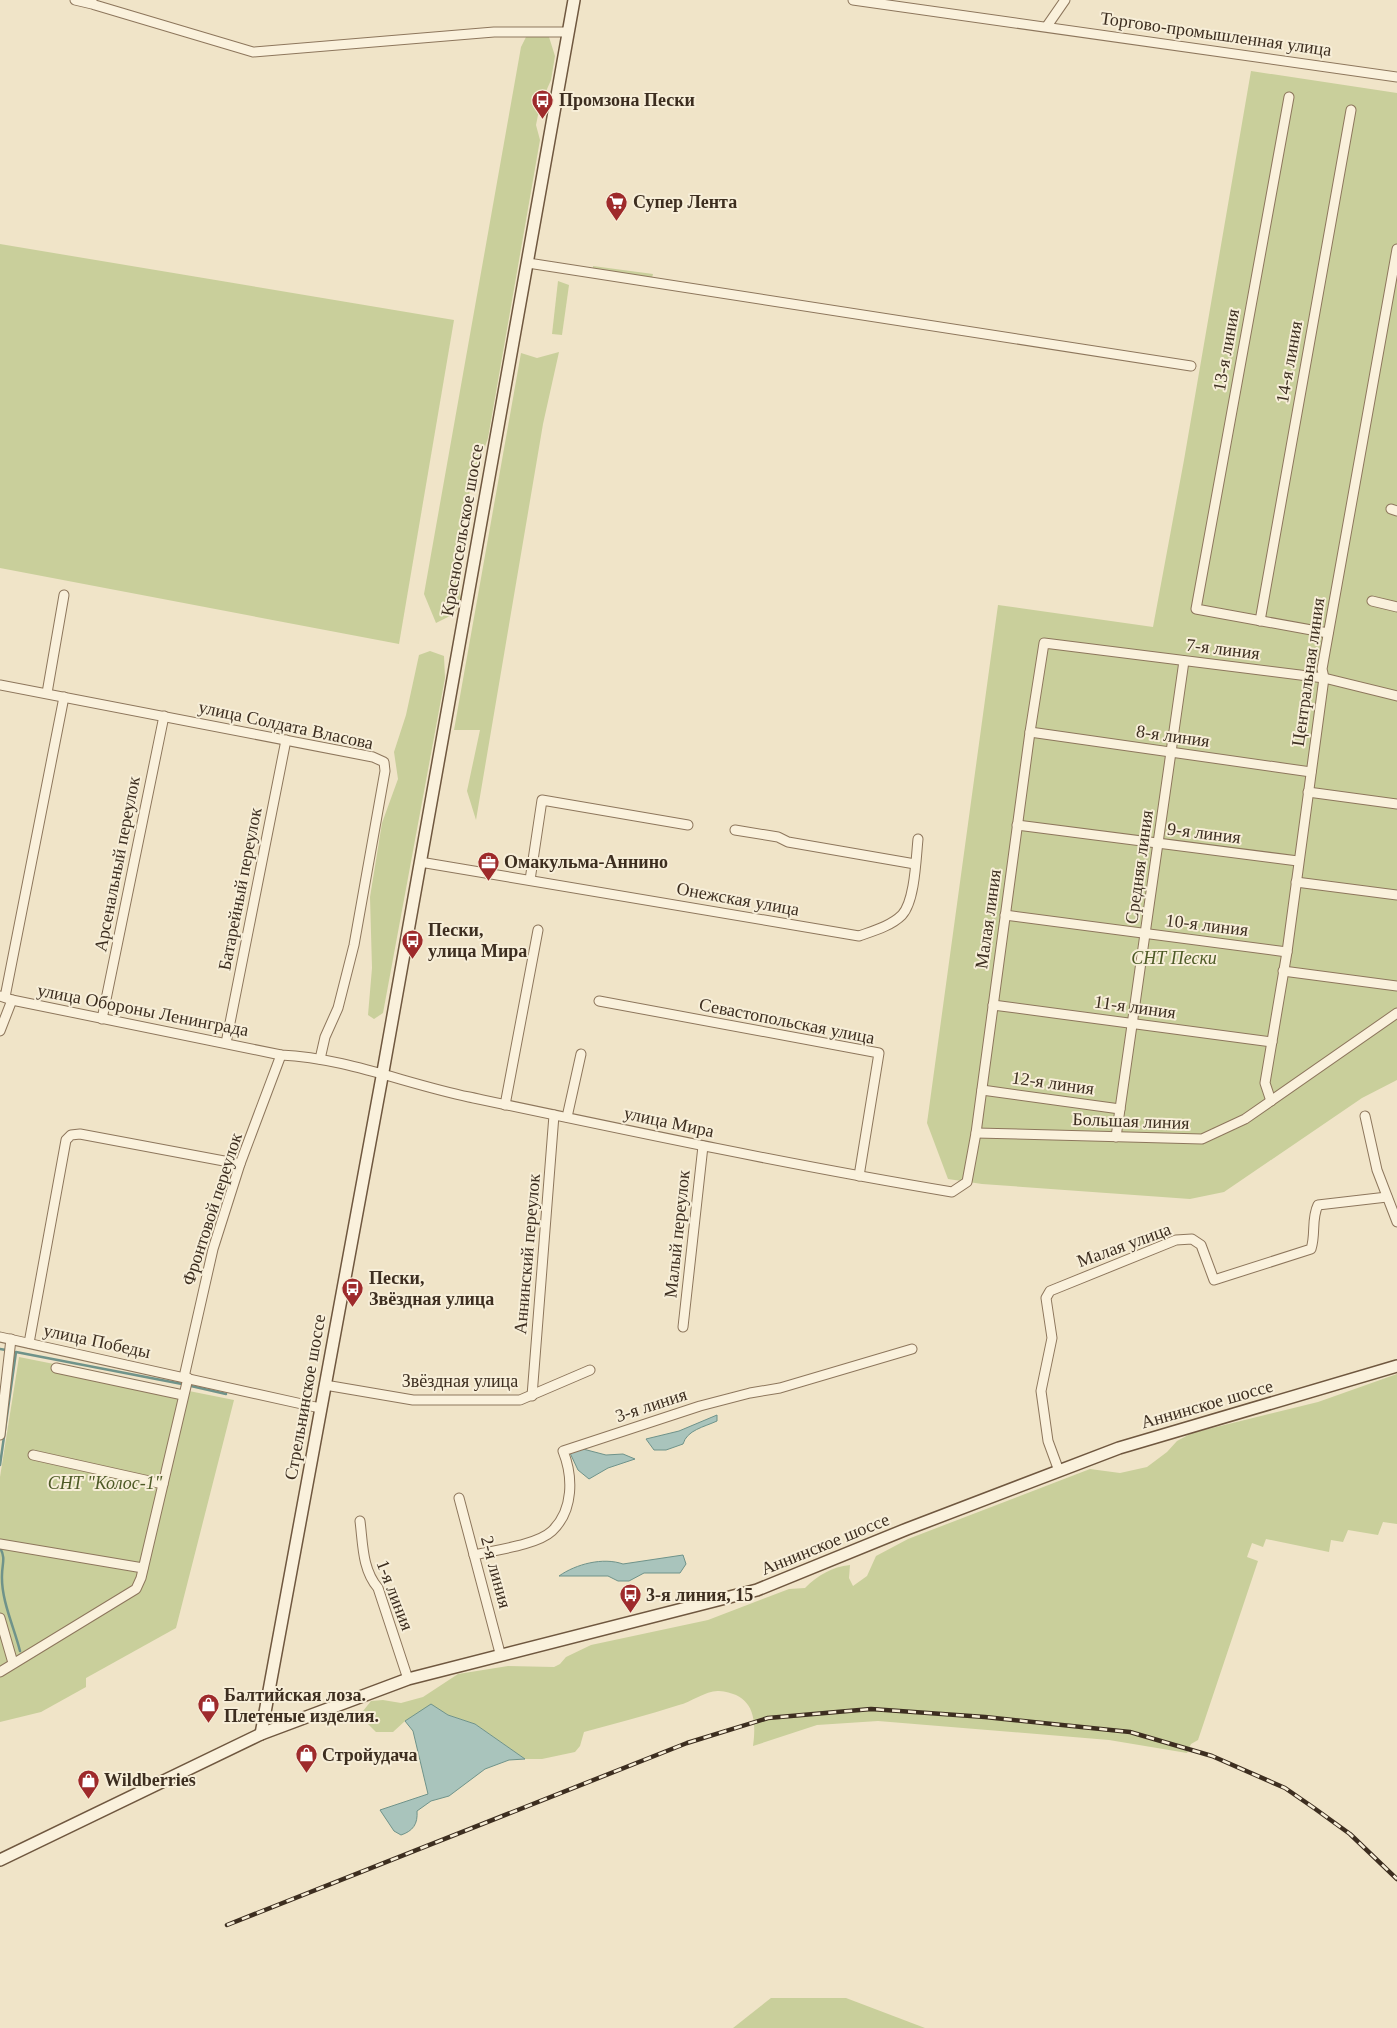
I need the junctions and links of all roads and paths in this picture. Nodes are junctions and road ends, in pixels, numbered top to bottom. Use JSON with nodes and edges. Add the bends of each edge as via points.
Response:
{"nodes":[{"id":1,"x":75,"y":0,"type":"edge"},
{"id":2,"x":574,"y":0,"type":"edge"},
{"id":3,"x":853,"y":0,"type":"edge"},
{"id":4,"x":1065,"y":0,"type":"edge"},
{"id":5,"x":91,"y":2,"type":"edge"},
{"id":6,"x":1047,"y":26,"type":"junction"},
{"id":7,"x":568,"y":32,"type":"junction"},
{"id":8,"x":1397,"y":77,"type":"edge"},
{"id":9,"x":1289,"y":97,"type":"dead end"},
{"id":10,"x":1350,"y":110,"type":"dead end"},
{"id":11,"x":1397,"y":248,"type":"edge"},
{"id":12,"x":528,"y":263,"type":"junction"},
{"id":13,"x":1191,"y":366,"type":"dead end"},
{"id":14,"x":64,"y":595,"type":"dead end"},
{"id":15,"x":1372,"y":601,"type":"dead end"},
{"id":16,"x":1397,"y":607,"type":"edge"},
{"id":17,"x":1260,"y":621,"type":"junction"},
{"id":18,"x":1328,"y":634,"type":"junction"},
{"id":19,"x":1044,"y":643,"type":"joint"},
{"id":20,"x":1184,"y":661,"type":"junction"},
{"id":21,"x":1324,"y":678,"type":"junction"},
{"id":22,"x":0,"y":685,"type":"edge"},
{"id":23,"x":47,"y":693,"type":"junction"},
{"id":24,"x":1397,"y":696,"type":"edge"},
{"id":25,"x":64,"y":697,"type":"junction"},
{"id":26,"x":164,"y":716,"type":"junction"},
{"id":27,"x":1030,"y":732,"type":"junction"},
{"id":28,"x":286,"y":740,"type":"junction"},
{"id":29,"x":1171,"y":752,"type":"junction"},
{"id":30,"x":1311,"y":772,"type":"junction"},
{"id":31,"x":1308,"y":792,"type":"junction"},
{"id":32,"x":1397,"y":804,"type":"edge"},
{"id":33,"x":688,"y":825,"type":"dead end"},
{"id":34,"x":1017,"y":825,"type":"junction"},
{"id":35,"x":735,"y":830,"type":"dead end"},
{"id":36,"x":918,"y":839,"type":"dead end"},
{"id":37,"x":1158,"y":843,"type":"junction"},
{"id":38,"x":1298,"y":861,"type":"junction"},
{"id":39,"x":420,"y":862,"type":"junction"},
{"id":40,"x":915,"y":864,"type":"junction"},
{"id":41,"x":530,"y":880,"type":"junction"},
{"id":42,"x":1296,"y":882,"type":"junction"},
{"id":43,"x":1397,"y":895,"type":"edge"},
{"id":44,"x":1005,"y":915,"type":"junction"},
{"id":45,"x":538,"y":930,"type":"dead end"},
{"id":46,"x":1146,"y":933,"type":"junction"},
{"id":47,"x":1286,"y":952,"type":"junction"},
{"id":48,"x":1283,"y":971,"type":"junction"},
{"id":49,"x":1397,"y":986,"type":"edge"},
{"id":50,"x":6,"y":997,"type":"edge"},
{"id":51,"x":599,"y":1001,"type":"dead end"},
{"id":52,"x":993,"y":1005,"type":"junction"},
{"id":53,"x":1397,"y":1013,"type":"edge"},
{"id":54,"x":102,"y":1019,"type":"junction"},
{"id":55,"x":1133,"y":1023,"type":"junction"},
{"id":56,"x":0,"y":1031,"type":"edge"},
{"id":57,"x":1272,"y":1042,"type":"junction"},
{"id":58,"x":226,"y":1043,"type":"junction"},
{"id":59,"x":581,"y":1054,"type":"dead end"},
{"id":60,"x":281,"y":1055,"type":"junction"},
{"id":61,"x":320,"y":1060,"type":"junction"},
{"id":62,"x":383,"y":1070,"type":"junction"},
{"id":63,"x":982,"y":1090,"type":"junction"},
{"id":64,"x":1271,"y":1101,"type":"junction"},
{"id":65,"x":505,"y":1105,"type":"junction"},
{"id":66,"x":1120,"y":1109,"type":"junction"},
{"id":67,"x":554,"y":1115,"type":"junction"},
{"id":68,"x":1365,"y":1116,"type":"dead end"},
{"id":69,"x":567,"y":1117,"type":"junction"},
{"id":70,"x":976,"y":1133,"type":"junction"},
{"id":71,"x":1116,"y":1137,"type":"junction"},
{"id":72,"x":703,"y":1146,"type":"junction"},
{"id":73,"x":240,"y":1164,"type":"junction"},
{"id":74,"x":859,"y":1176,"type":"junction"},
{"id":75,"x":952,"y":1192,"type":"joint"},
{"id":76,"x":1387,"y":1197,"type":"junction"},
{"id":77,"x":1397,"y":1222,"type":"edge"},
{"id":78,"x":683,"y":1326,"type":"dead end"},
{"id":79,"x":0,"y":1337,"type":"edge"},
{"id":80,"x":11,"y":1339,"type":"junction"},
{"id":81,"x":29,"y":1343,"type":"junction"},
{"id":82,"x":912,"y":1349,"type":"dead end"},
{"id":83,"x":4,"y":1358,"type":"edge"},
{"id":84,"x":1397,"y":1366,"type":"edge"},
{"id":85,"x":56,"y":1368,"type":"dead end"},
{"id":86,"x":590,"y":1370,"type":"dead end"},
{"id":87,"x":186,"y":1377,"type":"junction"},
{"id":88,"x":325,"y":1385,"type":"junction"},
{"id":89,"x":184,"y":1395,"type":"junction"},
{"id":90,"x":532,"y":1396,"type":"junction"},
{"id":91,"x":320,"y":1408,"type":"junction"},
{"id":92,"x":0,"y":1435,"type":"edge"},
{"id":93,"x":33,"y":1455,"type":"dead end"},
{"id":94,"x":1059,"y":1471,"type":"junction"},
{"id":95,"x":163,"y":1484,"type":"junction"},
{"id":96,"x":459,"y":1498,"type":"dead end"},
{"id":97,"x":360,"y":1520,"type":"dead end"},
{"id":98,"x":0,"y":1544,"type":"edge"},
{"id":99,"x":474,"y":1555,"type":"junction"},
{"id":100,"x":143,"y":1568,"type":"junction"},
{"id":101,"x":0,"y":1618,"type":"edge"},
{"id":102,"x":500,"y":1653,"type":"junction"},
{"id":103,"x":12,"y":1663,"type":"junction"},
{"id":104,"x":0,"y":1672,"type":"edge"},
{"id":105,"x":408,"y":1679,"type":"junction"},
{"id":106,"x":261,"y":1734,"type":"junction"},
{"id":107,"x":0,"y":1860,"type":"edge"}],
"edges":[{"from":1,"to":5,"type":"street"},
{"from":2,"to":7,"type":"main road","name":"Красносельское шоссе"},
{"from":3,"to":6,"type":"street","name":"Торгово-промышленная улица"},
{"from":4,"to":6,"type":"street"},
{"from":5,"to":7,"type":"street","via":[[253,52],[494,32]]},
{"from":6,"to":8,"type":"street","name":"Торгово-промышленная улица"},
{"from":7,"to":12,"type":"main road","name":"Красносельское шоссе"},
{"from":9,"to":17,"type":"street","name":"13-я линия","via":[[1196,609]]},
{"from":10,"to":17,"type":"street","name":"14-я линия"},
{"from":11,"to":18,"type":"street","name":"Центральная линия"},
{"from":12,"to":13,"type":"street"},
{"from":12,"to":39,"type":"main road","name":"Красносельское шоссе"},
{"from":14,"to":23,"type":"street"},
{"from":15,"to":16,"type":"street"},
{"from":17,"to":18,"type":"street"},
{"from":18,"to":21,"type":"street","name":"Центральная линия","via":[[1322,669]]},
{"from":19,"to":20,"type":"street","name":"7-я линия"},
{"from":19,"to":27,"type":"street","name":"Малая линия"},
{"from":20,"to":21,"type":"street","name":"7-я линия"},
{"from":20,"to":29,"type":"street","name":"Средняя линия"},
{"from":21,"to":24,"type":"street","name":"7-я линия"},
{"from":21,"to":30,"type":"street","name":"Центральная линия"},
{"from":22,"to":23,"type":"street","name":"улица Солдата Власова"},
{"from":23,"to":25,"type":"street","name":"улица Солдата Власова"},
{"from":25,"to":26,"type":"street","name":"улица Солдата Власова"},
{"from":25,"to":50,"type":"street"},
{"from":26,"to":28,"type":"street","name":"улица Солдата Власова"},
{"from":26,"to":54,"type":"street","name":"Арсенальный переулок"},
{"from":27,"to":29,"type":"street","name":"8-я линия"},
{"from":27,"to":34,"type":"street","name":"Малая линия"},
{"from":28,"to":58,"type":"street","name":"Батарейный переулок"},
{"from":28,"to":61,"type":"street","name":"улица Солдата Власова","via":[[373,757],[384,762],[385,771],[354,945],[338,1008],[325,1037]]},
{"from":29,"to":30,"type":"street","name":"8-я линия"},
{"from":29,"to":37,"type":"street","name":"Средняя линия"},
{"from":30,"to":31,"type":"street","name":"Центральная линия"},
{"from":31,"to":32,"type":"street"},
{"from":31,"to":38,"type":"street","name":"Центральная линия"},
{"from":33,"to":41,"type":"street","via":[[542,800]]},
{"from":34,"to":37,"type":"street","name":"9-я линия"},
{"from":34,"to":44,"type":"street","name":"Малая линия"},
{"from":35,"to":40,"type":"street"},
{"from":36,"to":40,"type":"street","name":"Онежская улица"},
{"from":37,"to":38,"type":"street","name":"9-я линия"},
{"from":37,"to":46,"type":"street","name":"Средняя линия"},
{"from":38,"to":42,"type":"street","name":"Центральная линия"},
{"from":39,"to":41,"type":"street","name":"Онежская улица"},
{"from":39,"to":62,"type":"main road","name":"Красносельское шоссе"},
{"from":40,"to":41,"type":"street","name":"Онежская улица","via":[[909,901],[902,915],[880,929],[860,936]]},
{"from":42,"to":43,"type":"street"},
{"from":42,"to":47,"type":"street","name":"Центральная линия"},
{"from":44,"to":46,"type":"street","name":"10-я линия"},
{"from":44,"to":52,"type":"street","name":"Малая линия"},
{"from":45,"to":65,"type":"street"},
{"from":46,"to":47,"type":"street","name":"10-я линия"},
{"from":46,"to":55,"type":"street","name":"Средняя линия"},
{"from":47,"to":48,"type":"street","name":"Центральная линия"},
{"from":48,"to":49,"type":"street"},
{"from":48,"to":57,"type":"street","name":"Центральная линия"},
{"from":50,"to":54,"type":"street","name":"улица Обороны Ленинграда"},
{"from":50,"to":56,"type":"street"},
{"from":51,"to":74,"type":"street","name":"Севастопольская улица","via":[[879,1053]]},
{"from":52,"to":55,"type":"street","name":"11-я линия"},
{"from":52,"to":63,"type":"street","name":"Малая линия"},
{"from":53,"to":64,"type":"street","name":"Большая линия"},
{"from":54,"to":58,"type":"street","name":"улица Обороны Ленинграда"},
{"from":55,"to":57,"type":"street","name":"11-я линия"},
{"from":55,"to":66,"type":"street","name":"Средняя линия"},
{"from":57,"to":64,"type":"street","name":"Центральная линия","via":[[1265,1083]]},
{"from":58,"to":60,"type":"street","name":"улица Обороны Ленинграда"},
{"from":59,"to":69,"type":"street"},
{"from":60,"to":61,"type":"street","name":"улица Обороны Ленинграда"},
{"from":60,"to":73,"type":"street","name":"Фронтовой переулок"},
{"from":61,"to":62,"type":"street","name":"улица Мира"},
{"from":62,"to":65,"type":"street","name":"улица Мира","via":[[462,1096]]},
{"from":62,"to":88,"type":"main road","name":"Стрельнинское шоссе"},
{"from":63,"to":66,"type":"street","name":"12-я линия"},
{"from":63,"to":70,"type":"street","name":"Малая линия"},
{"from":64,"to":71,"type":"street","name":"Большая линия","via":[[1245,1119],[1202,1139]]},
{"from":65,"to":67,"type":"street","name":"улица Мира"},
{"from":66,"to":71,"type":"street","name":"Средняя линия"},
{"from":67,"to":69,"type":"street","name":"улица Мира"},
{"from":67,"to":90,"type":"street","name":"Аннинский переулок"},
{"from":68,"to":76,"type":"street","via":[[1377,1170]]},
{"from":69,"to":72,"type":"street","name":"улица Мира"},
{"from":70,"to":71,"type":"street","name":"Большая линия"},
{"from":70,"to":75,"type":"street","name":"Малая линия","via":[[967,1182]]},
{"from":72,"to":74,"type":"street","name":"улица Мира"},
{"from":72,"to":78,"type":"street","name":"Малый переулок"},
{"from":73,"to":81,"type":"street","via":[[71,1134],[64,1149]]},
{"from":73,"to":87,"type":"street","name":"Фронтовой переулок","via":[[213,1249]]},
{"from":74,"to":75,"type":"street","name":"улица Мира"},
{"from":76,"to":77,"type":"street"},
{"from":76,"to":94,"type":"street","name":"Малая улица","via":[[1318,1205],[1314,1213],[1311,1249],[1214,1280],[1201,1245],[1192,1239],[1176,1240],[1050,1290],[1046,1298],[1052,1338],[1042,1391],[1048,1442]]},
{"from":79,"to":80,"type":"street","name":"улица Победы"},
{"from":80,"to":81,"type":"street","name":"улица Победы"},
{"from":80,"to":83,"type":"street"},
{"from":81,"to":87,"type":"street","name":"улица Победы"},
{"from":82,"to":99,"type":"street","name":"3-я линия","via":[[780,1388],[700,1406],[563,1450],[571,1481],[569,1499],[552,1531],[534,1541]]},
{"from":83,"to":92,"type":"street"},
{"from":84,"to":94,"type":"main road","name":"Аннинское шоссе","via":[[1118,1448]]},
{"from":85,"to":89,"type":"street"},
{"from":86,"to":90,"type":"street","name":"Звёздная улица"},
{"from":87,"to":89,"type":"street","name":"Фронтовой переулок"},
{"from":87,"to":91,"type":"street","name":"улица Победы"},
{"from":88,"to":90,"type":"street","name":"Звёздная улица","via":[[413,1400],[520,1400]]},
{"from":88,"to":91,"type":"main road","name":"Стрельнинское шоссе"},
{"from":89,"to":95,"type":"street","name":"Фронтовой переулок"},
{"from":91,"to":106,"type":"main road","name":"Стрельнинское шоссе"},
{"from":93,"to":95,"type":"street"},
{"from":94,"to":102,"type":"main road","name":"Аннинское шоссе","via":[[757,1590]]},
{"from":95,"to":100,"type":"street","name":"Фронтовой переулок"},
{"from":96,"to":99,"type":"street","name":"2-я линия"},
{"from":97,"to":105,"type":"street","name":"1-я линия","via":[[364,1558],[370,1578],[378,1588]]},
{"from":98,"to":100,"type":"street"},
{"from":99,"to":102,"type":"street","name":"2-я линия"},
{"from":100,"to":103,"type":"street","name":"Фронтовой переулок","via":[[136,1589]]},
{"from":101,"to":103,"type":"street"},
{"from":102,"to":105,"type":"main road","name":"Аннинское шоссе"},
{"from":103,"to":104,"type":"street","name":"Фронтовой переулок"},
{"from":105,"to":106,"type":"main road","name":"Аннинское шоссе"},
{"from":106,"to":107,"type":"main road","name":"Аннинское шоссе"}]}
